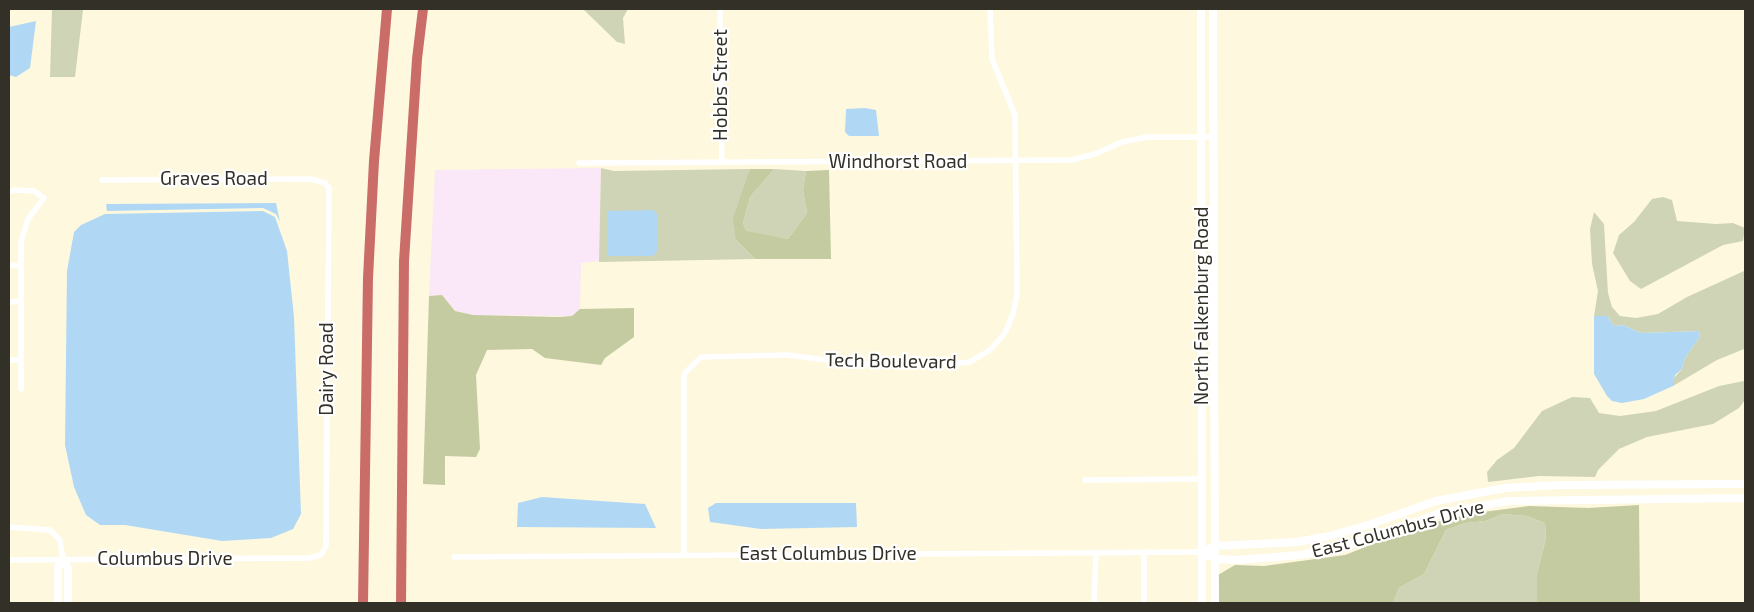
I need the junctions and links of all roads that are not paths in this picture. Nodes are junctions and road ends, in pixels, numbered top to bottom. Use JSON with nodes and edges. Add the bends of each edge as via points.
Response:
{"nodes":[{"id":1,"x":387,"y":9,"type":"edge"},
{"id":2,"x":423,"y":9,"type":"edge"},
{"id":3,"x":720,"y":9,"type":"edge"},
{"id":4,"x":990,"y":9,"type":"edge"},
{"id":5,"x":1201,"y":9,"type":"edge"},
{"id":6,"x":1213,"y":9,"type":"edge"},
{"id":7,"x":1202,"y":137,"type":"junction"},
{"id":8,"x":1213,"y":137,"type":"junction"},
{"id":9,"x":722,"y":162,"type":"junction"},
{"id":10,"x":1016,"y":162,"type":"junction"},
{"id":11,"x":579,"y":163,"type":"dead end"},
{"id":12,"x":102,"y":180,"type":"dead end"},
{"id":13,"x":326,"y":183,"type":"joint"},
{"id":14,"x":9,"y":192,"type":"edge"},
{"id":15,"x":9,"y":265,"type":"edge"},
{"id":16,"x":21,"y":266,"type":"junction"},
{"id":17,"x":21,"y":301,"type":"junction"},
{"id":18,"x":9,"y":302,"type":"edge"},
{"id":19,"x":9,"y":360,"type":"edge"},
{"id":20,"x":21,"y":360,"type":"junction"},
{"id":21,"x":21,"y":389,"type":"dead end"},
{"id":22,"x":1202,"y":479,"type":"junction"},
{"id":23,"x":1085,"y":480,"type":"dead end"},
{"id":24,"x":1647,"y":484,"type":"junction"},
{"id":25,"x":1745,"y":484,"type":"edge"},
{"id":26,"x":1648,"y":498,"type":"junction"},
{"id":27,"x":1745,"y":498,"type":"edge"},
{"id":28,"x":1417,"y":507,"type":"junction"},
{"id":29,"x":1422,"y":520,"type":"junction"},
{"id":30,"x":9,"y":527,"type":"edge"},
{"id":31,"x":1215,"y":546,"type":"junction"},
{"id":32,"x":1144,"y":552,"type":"junction"},
{"id":33,"x":1202,"y":552,"type":"junction"},
{"id":34,"x":1096,"y":553,"type":"junction"},
{"id":35,"x":322,"y":555,"type":"joint"},
{"id":36,"x":684,"y":555,"type":"junction"},
{"id":37,"x":454,"y":556,"type":"dead end"},
{"id":38,"x":63,"y":559,"type":"junction"},
{"id":39,"x":1215,"y":559,"type":"junction"},
{"id":40,"x":9,"y":560,"type":"edge"},
{"id":41,"x":58,"y":603,"type":"edge"},
{"id":42,"x":68,"y":603,"type":"edge"},
{"id":43,"x":363,"y":603,"type":"edge"},
{"id":44,"x":401,"y":603,"type":"edge"},
{"id":45,"x":1094,"y":603,"type":"edge"},
{"id":46,"x":1144,"y":603,"type":"edge"},
{"id":47,"x":1202,"y":603,"type":"edge"},
{"id":48,"x":1215,"y":603,"type":"edge"}],
"edges":[{"from":1,"to":43,"type":"highway","via":[[369,259]]},
{"from":2,"to":44,"type":"highway","via":[[404,261]]},
{"from":3,"to":9,"type":"street","name":"Hobbs Street"},
{"from":4,"to":10,"type":"street","name":"Tech Boulevard","via":[[992,59],[1015,115]]},
{"from":5,"to":7,"type":"street","name":"North Falkenburg Road"},
{"from":6,"to":8,"type":"street","name":"North Falkenburg Road"},
{"from":7,"to":8,"type":"street","name":"Windhorst Road"},
{"from":7,"to":10,"type":"street","name":"Windhorst Road","via":[[1148,137],[1122,142],[1071,160]]},
{"from":7,"to":22,"type":"street","name":"North Falkenburg Road"},
{"from":8,"to":31,"type":"street","name":"North Falkenburg Road"},
{"from":9,"to":10,"type":"street","name":"Windhorst Road"},
{"from":9,"to":11,"type":"street","name":"Windhorst Road"},
{"from":10,"to":36,"type":"street","name":"Tech Boulevard","via":[[1017,294],[1014,314],[1005,333],[990,350],[970,362],[946,364],[859,364],[787,355],[701,357],[684,374]]},
{"from":12,"to":13,"type":"street","name":"Graves Road","via":[[312,179]]},
{"from":13,"to":35,"type":"street","name":"Dairy Road","via":[[331,194],[326,323],[326,546]]},
{"from":14,"to":16,"type":"street","via":[[34,191],[44,198],[28,219],[23,232]]},
{"from":15,"to":16,"type":"street"},
{"from":16,"to":17,"type":"street"},
{"from":17,"to":18,"type":"street"},
{"from":17,"to":20,"type":"street"},
{"from":19,"to":20,"type":"street"},
{"from":20,"to":21,"type":"street"},
{"from":22,"to":23,"type":"street"},
{"from":22,"to":33,"type":"street","name":"North Falkenburg Road"},
{"from":24,"to":25,"type":"street","name":"East Columbus Drive"},
{"from":24,"to":26,"type":"street"},
{"from":24,"to":28,"type":"street","name":"East Columbus Drive","via":[[1505,488]]},
{"from":26,"to":27,"type":"street","name":"East Columbus Drive"},
{"from":26,"to":29,"type":"street","name":"East Columbus Drive","via":[[1508,501],[1481,504]]},
{"from":28,"to":29,"type":"street"},
{"from":28,"to":31,"type":"street","name":"East Columbus Drive","via":[[1371,524],[1297,542]]},
{"from":29,"to":39,"type":"street","name":"East Columbus Drive","via":[[1348,545],[1301,555],[1269,559]]},
{"from":30,"to":38,"type":"street","via":[[50,530],[60,540]]},
{"from":31,"to":33,"type":"street","name":"East Columbus Drive"},
{"from":31,"to":39,"type":"street","name":"North Falkenburg Road"},
{"from":32,"to":33,"type":"street","name":"East Columbus Drive"},
{"from":32,"to":34,"type":"street","name":"East Columbus Drive"},
{"from":32,"to":46,"type":"street"},
{"from":33,"to":39,"type":"street","name":"East Columbus Drive"},
{"from":33,"to":47,"type":"street","name":"North Falkenburg Road"},
{"from":34,"to":36,"type":"street","name":"East Columbus Drive"},
{"from":34,"to":45,"type":"street"},
{"from":35,"to":38,"type":"street","name":"Columbus Drive","via":[[309,558]]},
{"from":36,"to":37,"type":"street","name":"East Columbus Drive"},
{"from":38,"to":40,"type":"street","name":"Columbus Drive"},
{"from":38,"to":41,"type":"street","via":[[58,567]]},
{"from":38,"to":42,"type":"street","via":[[68,568]]},
{"from":39,"to":48,"type":"street","name":"North Falkenburg Road"}]}
